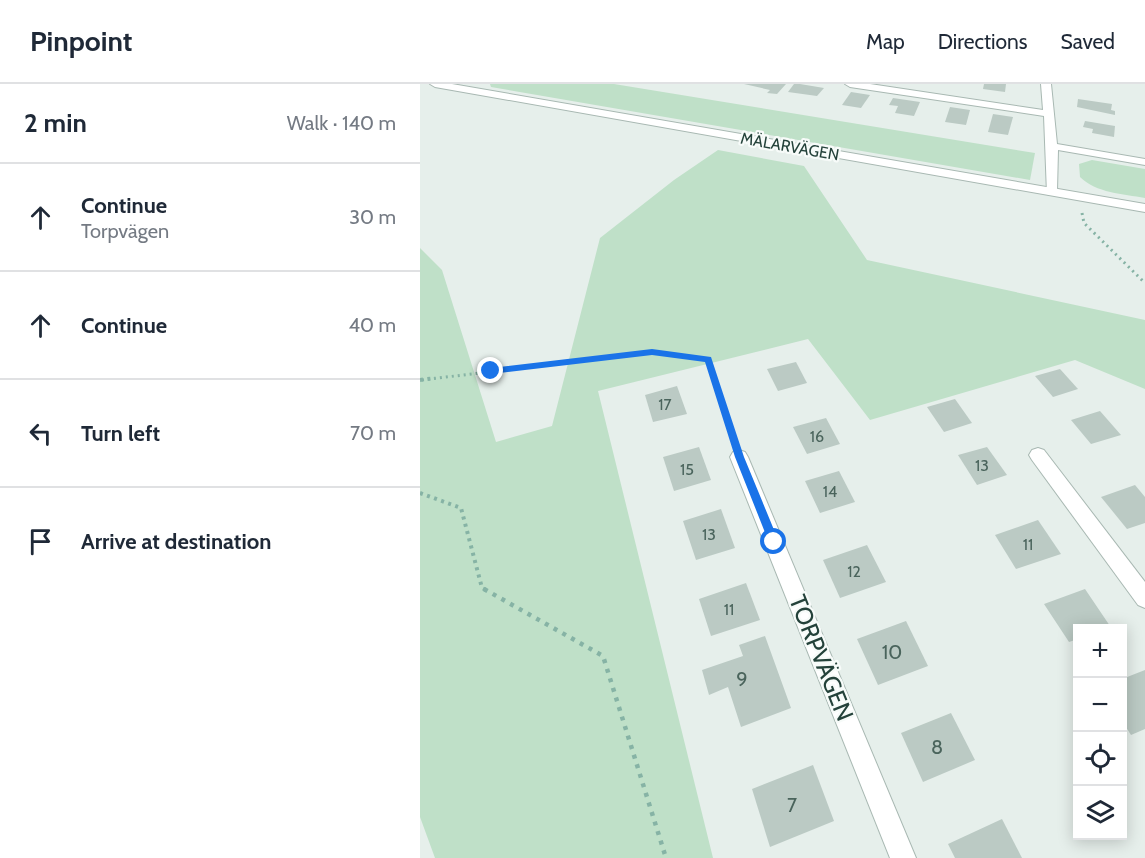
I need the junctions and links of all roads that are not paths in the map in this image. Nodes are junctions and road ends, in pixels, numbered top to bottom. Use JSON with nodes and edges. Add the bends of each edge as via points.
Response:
{"nodes":[{"id":1,"x":435,"y":84,"type":"edge"},
{"id":2,"x":850,"y":84,"type":"edge"},
{"id":3,"x":1046,"y":84,"type":"edge"},
{"id":4,"x":469,"y":87,"type":"edge"},
{"id":5,"x":1049,"y":114,"type":"junction"},
{"id":6,"x":1052,"y":146,"type":"junction"},
{"id":7,"x":1145,"y":162,"type":"edge"},
{"id":8,"x":1052,"y":191,"type":"junction"},
{"id":9,"x":1145,"y":208,"type":"edge"},
{"id":10,"x":1038,"y":455,"type":"dead end"},
{"id":11,"x":739,"y":457,"type":"road end"},
{"id":12,"x":1145,"y":598,"type":"edge"},
{"id":13,"x":903,"y":858,"type":"edge"}],
"edges":[{"from":1,"to":4,"type":"street","name":"MÄLARVÄGEN"},
{"from":2,"to":5,"type":"street"},
{"from":3,"to":5,"type":"street"},
{"from":4,"to":8,"type":"street","name":"MÄLARVÄGEN"},
{"from":5,"to":6,"type":"street"},
{"from":6,"to":7,"type":"street"},
{"from":6,"to":8,"type":"street"},
{"from":8,"to":9,"type":"street","name":"MÄLARVÄGEN"},
{"from":10,"to":12,"type":"street"},
{"from":11,"to":13,"type":"street","name":"TORPVÄGEN"}]}
